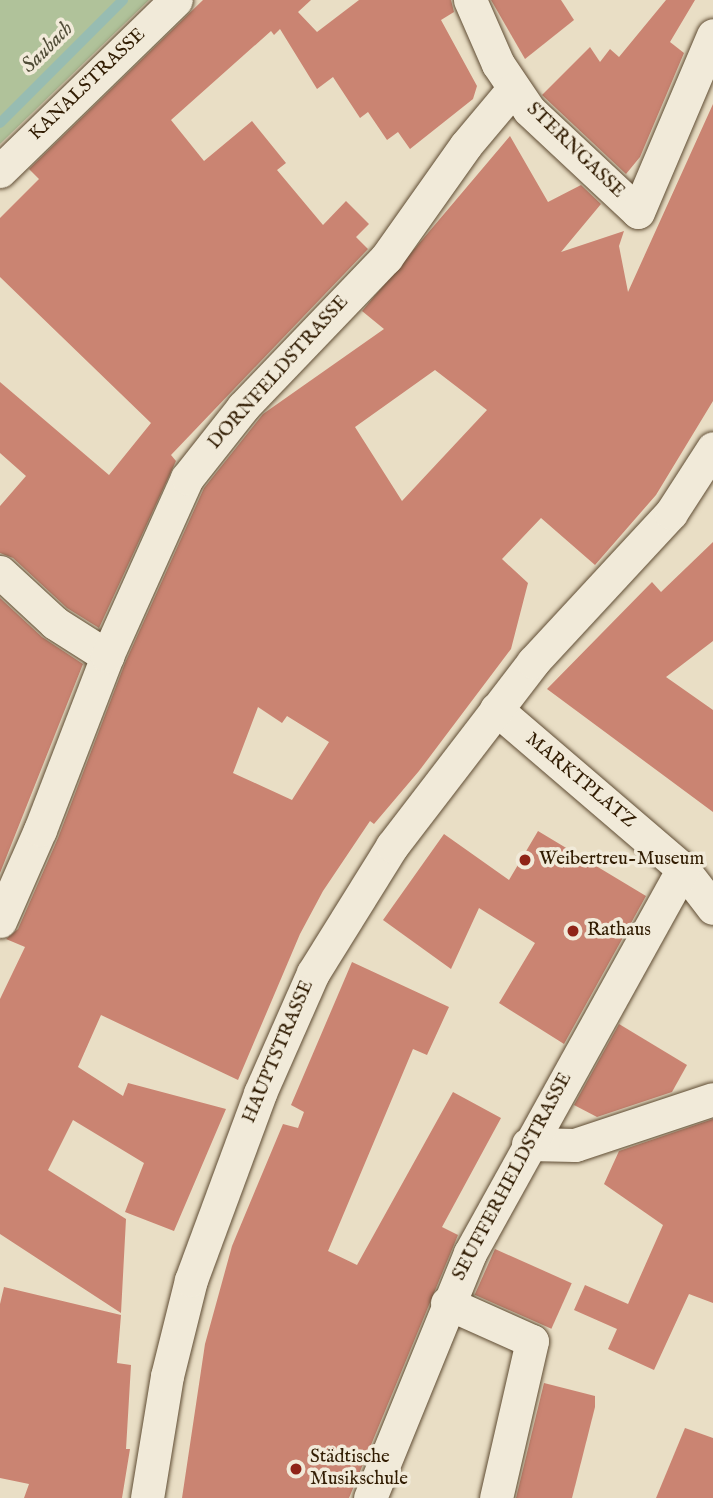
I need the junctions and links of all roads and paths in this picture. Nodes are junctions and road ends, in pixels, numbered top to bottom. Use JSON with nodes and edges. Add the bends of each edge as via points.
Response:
{"nodes":[{"id":1,"x":176,"y":0,"type":"edge"},
{"id":2,"x":470,"y":0,"type":"edge"},
{"id":3,"x":713,"y":35,"type":"edge"},
{"id":4,"x":513,"y":89,"type":"junction"},
{"id":5,"x":0,"y":171,"type":"edge"},
{"id":6,"x":713,"y":447,"type":"edge"},
{"id":7,"x":0,"y":572,"type":"edge"},
{"id":8,"x":107,"y":656,"type":"junction"},
{"id":9,"x":496,"y":709,"type":"junction"},
{"id":10,"x":697,"y":879,"type":"edge"},
{"id":11,"x":713,"y":908,"type":"edge"},
{"id":12,"x":0,"y":921,"type":"edge"},
{"id":13,"x":713,"y":1099,"type":"edge"},
{"id":14,"x":528,"y":1144,"type":"junction"},
{"id":15,"x":447,"y":1303,"type":"junction"},
{"id":16,"x":147,"y":1498,"type":"edge"},
{"id":17,"x":370,"y":1498,"type":"edge"},
{"id":18,"x":496,"y":1498,"type":"edge"}],
"edges":[{"from":1,"to":5,"type":"street","name":"KANALSTRASSE"},
{"from":2,"to":4,"type":"street","name":"STERNGASSE"},
{"from":3,"to":4,"type":"street","name":"STERNGASSE","via":[[638,212],[539,120]]},
{"from":4,"to":8,"type":"street","name":"DORNFELDSTRASSE","via":[[466,145],[386,258],[243,407],[187,478]]},
{"from":6,"to":9,"type":"street","name":"HAUPTSTRASSE","via":[[671,513],[533,662]]},
{"from":7,"to":8,"type":"street","via":[[55,623]]},
{"from":8,"to":12,"type":"street","name":"DORNFELDSTRASSE"},
{"from":9,"to":10,"type":"street","name":"MARKTPLATZ"},
{"from":9,"to":16,"type":"street","name":"HAUPTSTRASSE","via":[[347,912],[284,1038],[191,1280],[167,1376]]},
{"from":10,"to":11,"type":"street","name":"MARKTPLATZ"},
{"from":10,"to":14,"type":"street","name":"SEUFFERHELDSTRASSE"},
{"from":13,"to":14,"type":"street","via":[[575,1145]]},
{"from":14,"to":15,"type":"street","name":"SEUFFERHELDSTRASSE"},
{"from":15,"to":17,"type":"street","name":"SEUFFERHELDSTRASSE"},
{"from":15,"to":18,"type":"street","via":[[531,1341]]}]}
